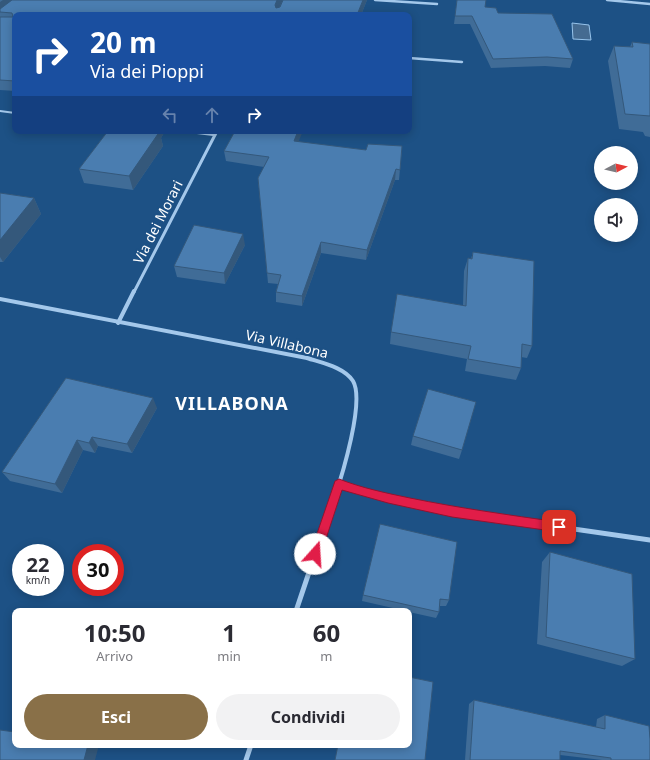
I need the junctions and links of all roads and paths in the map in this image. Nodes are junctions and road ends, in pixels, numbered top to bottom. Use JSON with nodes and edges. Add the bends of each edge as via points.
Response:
{"nodes":[{"id":1,"x":375,"y":0,"type":"edge"},
{"id":2,"x":607,"y":0,"type":"edge"},
{"id":3,"x":437,"y":4,"type":"dead end"},
{"id":4,"x":650,"y":4,"type":"edge"},
{"id":5,"x":412,"y":58,"type":"edge"},
{"id":6,"x":462,"y":62,"type":"dead end"},
{"id":7,"x":0,"y":111,"type":"edge"},
{"id":8,"x":12,"y":113,"type":"edge"},
{"id":9,"x":215,"y":134,"type":"edge"},
{"id":10,"x":0,"y":299,"type":"edge"},
{"id":11,"x":118,"y":322,"type":"junction"},
{"id":12,"x":339,"y":484,"type":"junction"},
{"id":13,"x":650,"y":540,"type":"edge"},
{"id":14,"x":297,"y":608,"type":"edge"},
{"id":15,"x":250,"y":748,"type":"edge"},
{"id":16,"x":246,"y":760,"type":"edge"}],
"edges":[{"from":1,"to":3,"type":"street"},
{"from":2,"to":4,"type":"street"},
{"from":5,"to":6,"type":"street"},
{"from":7,"to":8,"type":"lane"},
{"from":9,"to":11,"type":"street","name":"Via dei Morari"},
{"from":10,"to":11,"type":"street","name":"Via Villabona"},
{"from":11,"to":12,"type":"street","name":"Via Villabona","via":[[307,358],[339,370],[353,381],[357,406]]},
{"from":12,"to":13,"type":"street","via":[[452,512]]},
{"from":12,"to":14,"type":"street","name":"Via Villabona"},
{"from":15,"to":16,"type":"street"}]}
